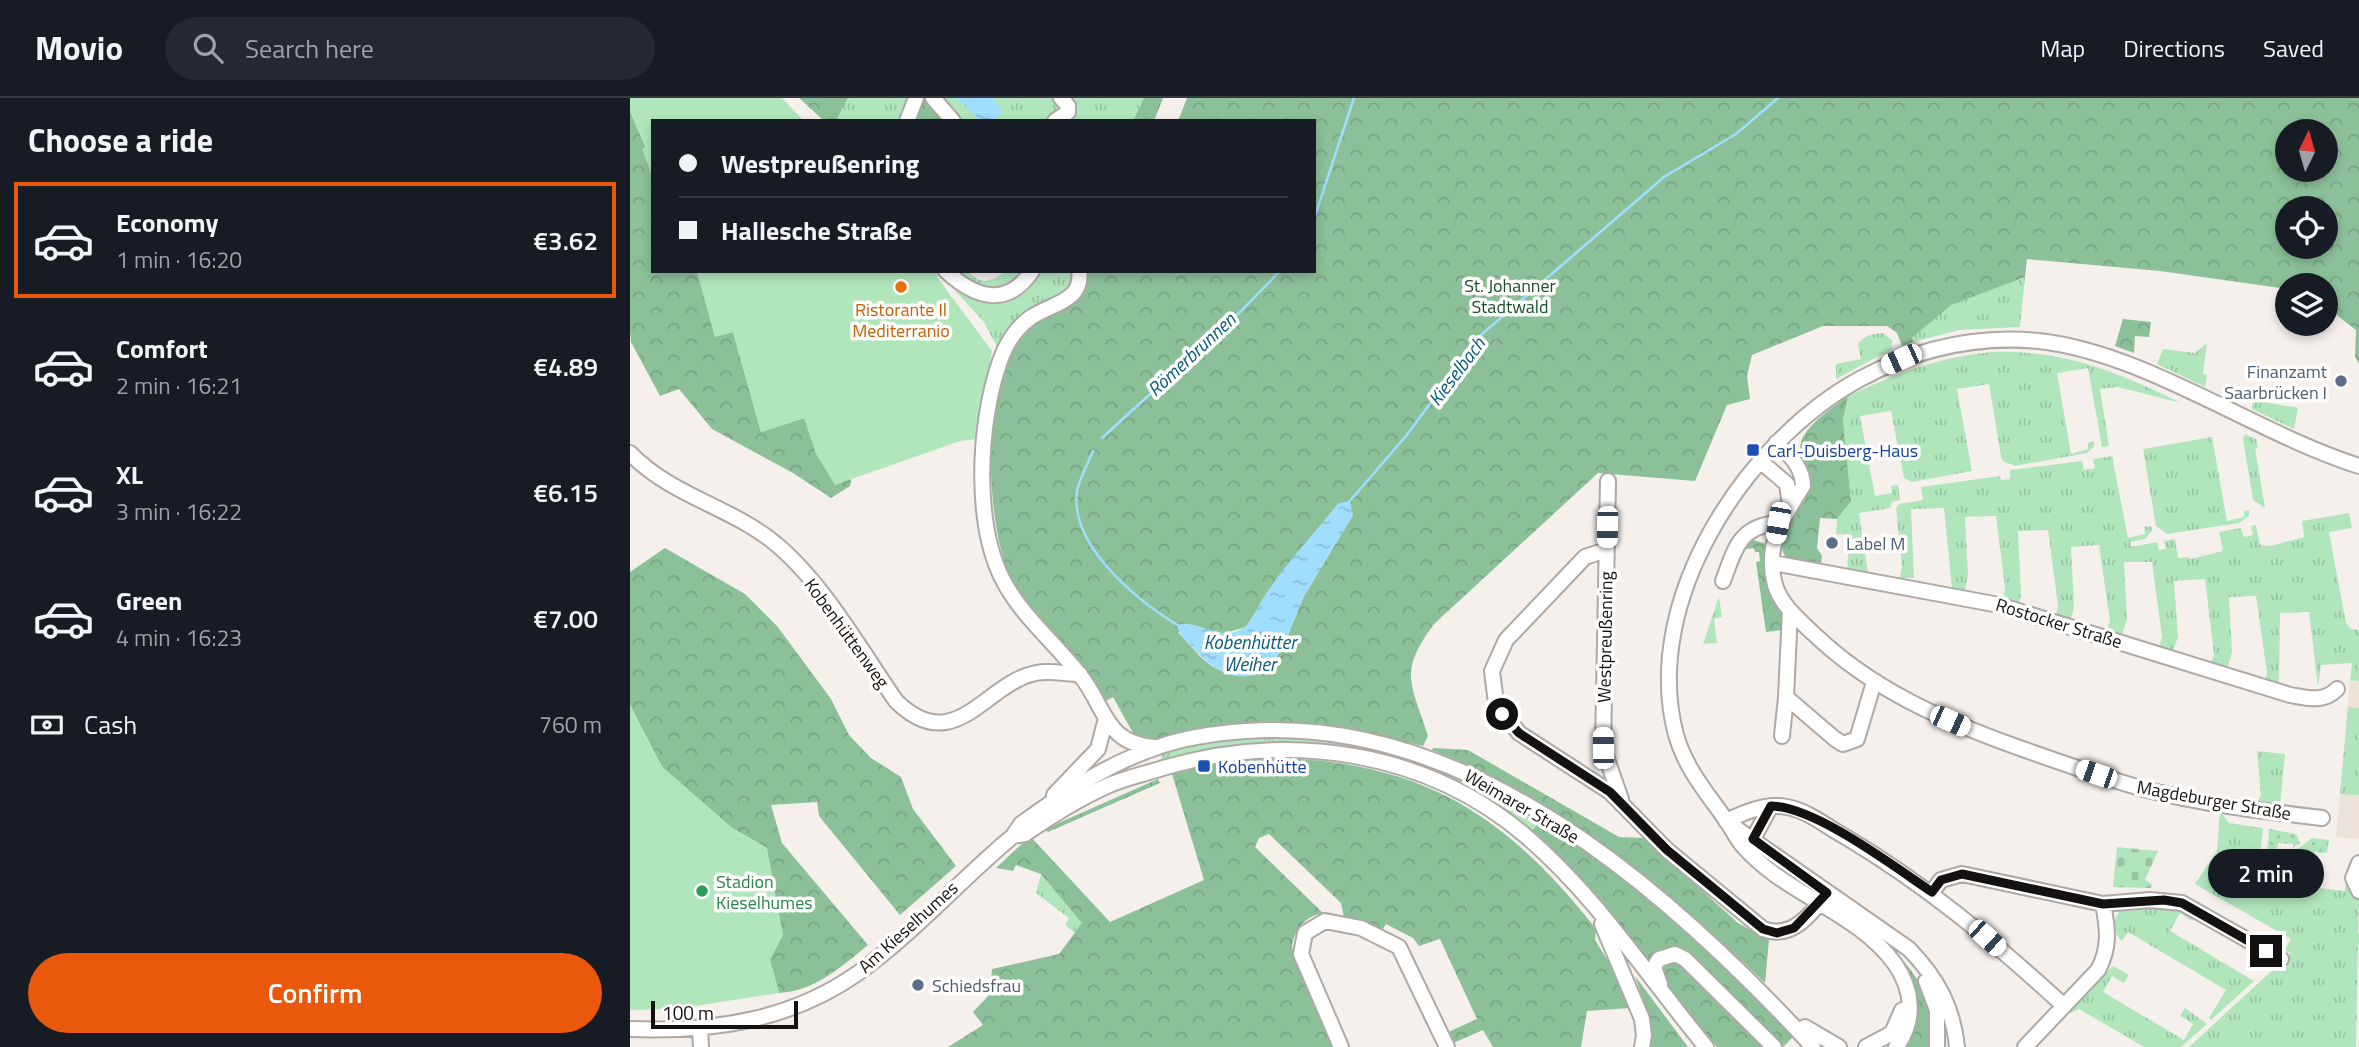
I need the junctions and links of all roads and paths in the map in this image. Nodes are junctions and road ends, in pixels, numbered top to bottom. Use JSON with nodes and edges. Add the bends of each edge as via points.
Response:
{"nodes":[{"id":1,"x":916,"y":98,"type":"edge"},
{"id":2,"x":933,"y":98,"type":"edge"},
{"id":3,"x":1062,"y":98,"type":"edge"},
{"id":4,"x":908,"y":119,"type":"edge"},
{"id":5,"x":951,"y":119,"type":"edge"},
{"id":6,"x":1058,"y":119,"type":"edge"},
{"id":7,"x":949,"y":273,"type":"edge"},
{"id":8,"x":1030,"y":273,"type":"edge"},
{"id":9,"x":1079,"y":273,"type":"edge"},
{"id":10,"x":1776,"y":443,"type":"junction"},
{"id":11,"x":630,"y":453,"type":"edge"},
{"id":12,"x":1760,"y":461,"type":"junction"},
{"id":13,"x":2359,"y":466,"type":"edge"},
{"id":14,"x":1608,"y":481,"type":"dead end"},
{"id":15,"x":1790,"y":505,"type":"junction"},
{"id":16,"x":1778,"y":523,"type":"junction"},
{"id":17,"x":1606,"y":550,"type":"junction"},
{"id":18,"x":1773,"y":563,"type":"junction"},
{"id":19,"x":1723,"y":581,"type":"dead end"},
{"id":20,"x":1790,"y":611,"type":"junction"},
{"id":21,"x":1080,"y":674,"type":"junction"},
{"id":22,"x":1874,"y":682,"type":"junction"},
{"id":23,"x":2337,"y":689,"type":"dead end"},
{"id":24,"x":1786,"y":697,"type":"junction"},
{"id":25,"x":1106,"y":718,"type":"junction"},
{"id":26,"x":1116,"y":735,"type":"junction"},
{"id":27,"x":1782,"y":736,"type":"dead end"},
{"id":28,"x":1100,"y":743,"type":"junction"},
{"id":29,"x":1156,"y":747,"type":"junction"},
{"id":30,"x":1119,"y":773,"type":"junction"},
{"id":31,"x":1623,"y":803,"type":"junction"},
{"id":32,"x":1047,"y":805,"type":"junction"},
{"id":33,"x":1771,"y":806,"type":"junction"},
{"id":34,"x":2322,"y":818,"type":"dead end"},
{"id":35,"x":1726,"y":821,"type":"junction"},
{"id":36,"x":1013,"y":836,"type":"junction"},
{"id":37,"x":1753,"y":839,"type":"junction"},
{"id":38,"x":2359,"y":863,"type":"edge"},
{"id":39,"x":2359,"y":891,"type":"edge"},
{"id":40,"x":1932,"y":892,"type":"junction"},
{"id":41,"x":1823,"y":899,"type":"junction"},
{"id":42,"x":2103,"y":904,"type":"junction"},
{"id":43,"x":1599,"y":912,"type":"junction"},
{"id":44,"x":1881,"y":931,"type":"junction"},
{"id":45,"x":2281,"y":959,"type":"dead end"},
{"id":46,"x":1905,"y":985,"type":"junction"},
{"id":47,"x":1765,"y":995,"type":"junction"},
{"id":48,"x":1668,"y":1000,"type":"junction"},
{"id":49,"x":2063,"y":1005,"type":"junction"},
{"id":50,"x":630,"y":1029,"type":"edge"},
{"id":51,"x":700,"y":1030,"type":"junction"},
{"id":52,"x":701,"y":1047,"type":"edge"},
{"id":53,"x":1342,"y":1047,"type":"edge"},
{"id":54,"x":1447,"y":1047,"type":"edge"},
{"id":55,"x":1642,"y":1047,"type":"edge"},
{"id":56,"x":1706,"y":1047,"type":"edge"},
{"id":57,"x":1774,"y":1047,"type":"edge"},
{"id":58,"x":1813,"y":1047,"type":"edge"},
{"id":59,"x":1839,"y":1047,"type":"edge"},
{"id":60,"x":1866,"y":1047,"type":"edge"},
{"id":61,"x":1896,"y":1047,"type":"edge"},
{"id":62,"x":1937,"y":1047,"type":"edge"},
{"id":63,"x":1957,"y":1047,"type":"edge"},
{"id":64,"x":2025,"y":1047,"type":"edge"}],
"edges":[{"from":1,"to":4,"type":"street"},
{"from":2,"to":5,"type":"street"},
{"from":3,"to":6,"type":"street","via":[[1068,112]]},
{"from":7,"to":8,"type":"street","via":[[976,292],[997,295],[1015,290]]},
{"from":9,"to":21,"type":"street","via":[[1076,292],[1031,317],[1005,349],[986,424],[983,486],[991,545],[1004,582]]},
{"from":10,"to":12,"type":"street"},
{"from":10,"to":13,"type":"street","via":[[1841,390],[1901,359],[1971,342],[2027,341],[2108,357]]},
{"from":10,"to":15,"type":"street","name":"Magdeburger Straße","via":[[1791,456],[1803,479]]},
{"from":11,"to":21,"type":"street","name":"Kobenhüttenweg","via":[[654,475],[760,533],[786,553],[897,701],[911,713],[954,720],[1035,673]]},
{"from":12,"to":15,"type":"street","via":[[1787,484]]},
{"from":12,"to":35,"type":"street","via":[[1704,544],[1683,596],[1671,648],[1670,701],[1677,736],[1698,784]]},
{"from":14,"to":17,"type":"street","name":"Westpreußenring"},
{"from":15,"to":16,"type":"street","name":"Magdeburger Straße"},
{"from":16,"to":18,"type":"street","name":"Magdeburger Straße"},
{"from":16,"to":19,"type":"street","via":[[1745,534]]},
{"from":17,"to":31,"type":"street","name":"Westpreußenring","via":[[1603,748]]},
{"from":17,"to":31,"type":"street","name":"Westpreußenring","via":[[1586,557],[1506,640],[1494,663],[1492,690],[1502,714],[1519,733]]},
{"from":18,"to":20,"type":"street","name":"Magdeburger Straße","via":[[1776,587]]},
{"from":18,"to":23,"type":"street","name":"Rostocker Straße","via":[[2000,605],[2290,695],[2318,699]]},
{"from":20,"to":22,"type":"street","name":"Magdeburger Straße"},
{"from":20,"to":24,"type":"street","name":"Magdeburger Straße"},
{"from":21,"to":25,"type":"street"},
{"from":22,"to":24,"type":"street","via":[[1852,743],[1835,739]]},
{"from":22,"to":34,"type":"street","name":"Magdeburger Straße","via":[[1963,727],[2096,774],[2203,802]]},
{"from":24,"to":27,"type":"street","name":"Magdeburger Straße"},
{"from":25,"to":26,"type":"street"},
{"from":25,"to":28,"type":"street"},
{"from":26,"to":29,"type":"street","via":[[1134,745]]},
{"from":26,"to":30,"type":"street"},
{"from":28,"to":30,"type":"street"},
{"from":28,"to":32,"type":"street"},
{"from":29,"to":30,"type":"street","name":"Weimarer Straße"},
{"from":29,"to":47,"type":"street","name":"Weimarer Straße","via":[[1234,732],[1303,731],[1378,743],[1447,765],[1499,790],[1586,843],[1671,908]]},
{"from":30,"to":32,"type":"street","name":"Weimarer Straße"},
{"from":30,"to":36,"type":"street","name":"Am Kieselhumes","via":[[1025,834]]},
{"from":30,"to":43,"type":"street","via":[[1271,750],[1339,753],[1395,764],[1488,807],[1542,851]]},
{"from":31,"to":41,"type":"street","name":"Westpreußenring","via":[[1667,850],[1763,929],[1786,932]]},
{"from":32,"to":36,"type":"street","name":"Am Kieselhumes"},
{"from":33,"to":35,"type":"street"},
{"from":33,"to":37,"type":"street"},
{"from":33,"to":40,"type":"street","via":[[1799,810]]},
{"from":35,"to":37,"type":"street"},
{"from":35,"to":41,"type":"street","via":[[1751,854]]},
{"from":36,"to":51,"type":"street","name":"Am Kieselhumes","via":[[903,935],[840,984],[767,1017]]},
{"from":37,"to":41,"type":"street"},
{"from":38,"to":39,"type":"street","via":[[2353,878]]},
{"from":40,"to":42,"type":"street","via":[[1941,880],[1962,874]]},
{"from":40,"to":49,"type":"street"},
{"from":41,"to":44,"type":"street"},
{"from":41,"to":46,"type":"street","via":[[1882,950]]},
{"from":42,"to":45,"type":"street","via":[[2182,903]]},
{"from":42,"to":49,"type":"street","via":[[2109,937],[2105,957]]},
{"from":43,"to":48,"type":"street"},
{"from":43,"to":55,"type":"street","via":[[1642,1019]]},
{"from":44,"to":62,"type":"street","via":[[1906,952],[1933,995],[1939,1024]]},
{"from":44,"to":63,"type":"street","via":[[1928,968],[1951,1014]]},
{"from":46,"to":60,"type":"street","via":[[1898,1025],[1882,1041]]},
{"from":46,"to":61,"type":"street","via":[[1911,1014]]},
{"from":47,"to":58,"type":"street","name":"Weimarer Straße"},
{"from":47,"to":59,"type":"street","via":[[1817,1037]]},
{"from":48,"to":56,"type":"street"},
{"from":48,"to":57,"type":"street","via":[[1654,967],[1659,959],[1675,954]]},
{"from":49,"to":64,"type":"street"},
{"from":50,"to":51,"type":"street","name":"Am Kieselhumes"},
{"from":51,"to":52,"type":"street"},
{"from":53,"to":54,"type":"street","via":[[1301,954],[1305,933],[1325,921],[1362,928],[1399,947]]}]}
